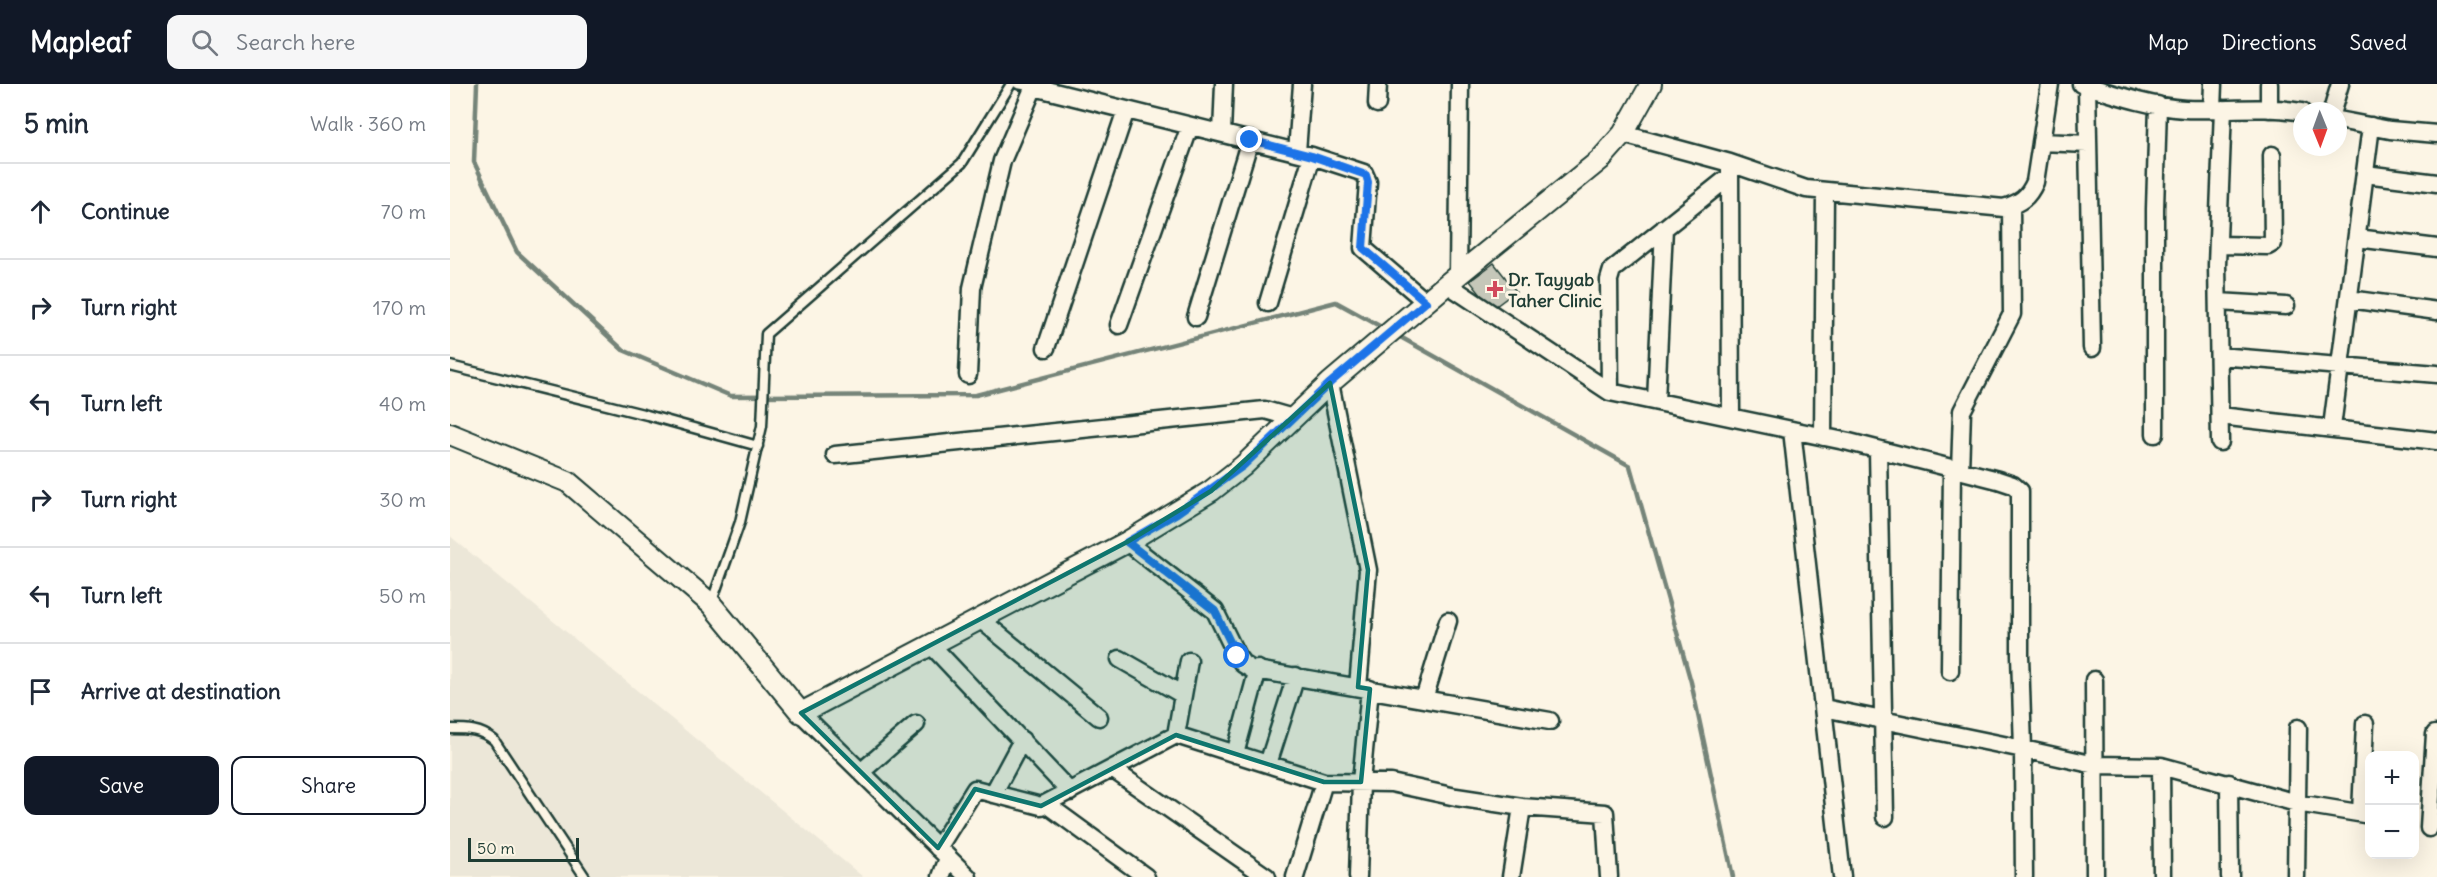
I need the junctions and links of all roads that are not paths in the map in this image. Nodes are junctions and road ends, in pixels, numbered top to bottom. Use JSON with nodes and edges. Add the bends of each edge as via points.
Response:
{"nodes":[{"id":1,"x":1011,"y":84,"type":"edge"},
{"id":2,"x":1224,"y":84,"type":"edge"},
{"id":3,"x":1302,"y":84,"type":"edge"},
{"id":4,"x":1378,"y":84,"type":"edge"},
{"id":5,"x":1460,"y":84,"type":"edge"},
{"id":6,"x":1651,"y":84,"type":"edge"},
{"id":7,"x":2050,"y":84,"type":"edge"},
{"id":8,"x":2213,"y":84,"type":"edge"},
{"id":9,"x":2269,"y":84,"type":"edge"},
{"id":10,"x":2340,"y":84,"type":"edge"},
{"id":11,"x":1029,"y":85,"type":"edge"},
{"id":12,"x":2090,"y":86,"type":"edge"},
{"id":13,"x":2335,"y":102,"type":"edge"},
{"id":14,"x":1377,"y":104,"type":"dead end"},
{"id":15,"x":2158,"y":105,"type":"junction"},
{"id":16,"x":2269,"y":108,"type":"junction"},
{"id":17,"x":2218,"y":109,"type":"junction"},
{"id":18,"x":1126,"y":110,"type":"junction"},
{"id":19,"x":2293,"y":111,"type":"edge"},
{"id":20,"x":2347,"y":122,"type":"edge"},
{"id":21,"x":1190,"y":126,"type":"junction"},
{"id":22,"x":2371,"y":126,"type":"junction"},
{"id":23,"x":1222,"y":133,"type":"junction"},
{"id":24,"x":1623,"y":134,"type":"junction"},
{"id":25,"x":2437,"y":134,"type":"edge"},
{"id":26,"x":1250,"y":140,"type":"junction"},
{"id":27,"x":2041,"y":142,"type":"junction"},
{"id":28,"x":2088,"y":144,"type":"junction"},
{"id":29,"x":1305,"y":154,"type":"junction"},
{"id":30,"x":2272,"y":155,"type":"dead end"},
{"id":31,"x":1730,"y":169,"type":"junction"},
{"id":32,"x":2365,"y":174,"type":"junction"},
{"id":33,"x":2437,"y":183,"type":"edge"},
{"id":34,"x":1826,"y":191,"type":"junction"},
{"id":35,"x":2011,"y":206,"type":"junction"},
{"id":36,"x":1664,"y":228,"type":"junction"},
{"id":37,"x":2356,"y":238,"type":"junction"},
{"id":38,"x":2218,"y":245,"type":"junction"},
{"id":39,"x":2437,"y":248,"type":"edge"},
{"id":40,"x":1452,"y":279,"type":"junction"},
{"id":41,"x":2349,"y":299,"type":"junction"},
{"id":42,"x":1426,"y":302,"type":"junction"},
{"id":43,"x":2218,"y":302,"type":"junction"},
{"id":44,"x":1268,"y":303,"type":"dead end"},
{"id":45,"x":2286,"y":306,"type":"dead end"},
{"id":46,"x":2437,"y":311,"type":"edge"},
{"id":47,"x":1196,"y":316,"type":"dead end"},
{"id":48,"x":1119,"y":325,"type":"dead end"},
{"id":49,"x":1046,"y":348,"type":"dead end"},
{"id":50,"x":2092,"y":348,"type":"dead end"},
{"id":51,"x":2219,"y":356,"type":"junction"},
{"id":52,"x":2340,"y":365,"type":"junction"},
{"id":53,"x":450,"y":366,"type":"edge"},
{"id":54,"x":2437,"y":374,"type":"edge"},
{"id":55,"x":968,"y":375,"type":"dead end"},
{"id":56,"x":1330,"y":383,"type":"junction"},
{"id":57,"x":1610,"y":392,"type":"junction"},
{"id":58,"x":1656,"y":401,"type":"junction"},
{"id":59,"x":2220,"y":416,"type":"junction"},
{"id":60,"x":1731,"y":417,"type":"junction"},
{"id":61,"x":1293,"y":418,"type":"junction"},
{"id":62,"x":2332,"y":428,"type":"junction"},
{"id":63,"x":1792,"y":430,"type":"junction"},
{"id":64,"x":450,"y":434,"type":"edge"},
{"id":65,"x":2155,"y":434,"type":"dead end"},
{"id":66,"x":1823,"y":437,"type":"junction"},
{"id":67,"x":2437,"y":441,"type":"edge"},
{"id":68,"x":2220,"y":442,"type":"dead end"},
{"id":69,"x":758,"y":446,"type":"junction"},
{"id":70,"x":1878,"y":450,"type":"junction"},
{"id":71,"x":835,"y":454,"type":"dead end"},
{"id":72,"x":1956,"y":470,"type":"junction"},
{"id":73,"x":1127,"y":542,"type":"junction"},
{"id":74,"x":711,"y":604,"type":"junction"},
{"id":75,"x":980,"y":619,"type":"junction"},
{"id":76,"x":1448,"y":621,"type":"dead end"},
{"id":77,"x":932,"y":646,"type":"junction"},
{"id":78,"x":1120,"y":659,"type":"dead end"},
{"id":79,"x":1190,"y":661,"type":"dead end"},
{"id":80,"x":1258,"y":669,"type":"junction"},
{"id":81,"x":1950,"y":671,"type":"dead end"},
{"id":82,"x":1296,"y":676,"type":"junction"},
{"id":83,"x":2094,"y":680,"type":"dead end"},
{"id":84,"x":1364,"y":688,"type":"junction"},
{"id":85,"x":1184,"y":694,"type":"junction"},
{"id":86,"x":1424,"y":699,"type":"junction"},
{"id":87,"x":1824,"y":708,"type":"junction"},
{"id":88,"x":801,"y":713,"type":"junction"},
{"id":89,"x":1099,"y":717,"type":"dead end"},
{"id":90,"x":1884,"y":720,"type":"junction"},
{"id":91,"x":1550,"y":721,"type":"dead end"},
{"id":92,"x":916,"y":724,"type":"dead end"},
{"id":93,"x":2365,"y":724,"type":"dead end"},
{"id":94,"x":2298,"y":728,"type":"dead end"},
{"id":95,"x":450,"y":729,"type":"edge"},
{"id":96,"x":2435,"y":734,"type":"dead end"},
{"id":97,"x":1176,"y":735,"type":"junction"},
{"id":98,"x":1022,"y":740,"type":"junction"},
{"id":99,"x":2023,"y":749,"type":"junction"},
{"id":100,"x":1235,"y":754,"type":"junction"},
{"id":101,"x":1268,"y":764,"type":"junction"},
{"id":102,"x":2095,"y":765,"type":"junction"},
{"id":103,"x":2161,"y":766,"type":"junction"},
{"id":104,"x":1112,"y":769,"type":"junction"},
{"id":105,"x":861,"y":772,"type":"junction"},
{"id":106,"x":1324,"y":782,"type":"junction"},
{"id":107,"x":1361,"y":782,"type":"junction"},
{"id":108,"x":2229,"y":783,"type":"junction"},
{"id":109,"x":1070,"y":792,"type":"junction"},
{"id":110,"x":993,"y":794,"type":"junction"},
{"id":111,"x":2297,"y":803,"type":"junction"},
{"id":112,"x":1046,"y":804,"type":"junction"},
{"id":113,"x":2365,"y":805,"type":"edge"},
{"id":114,"x":1522,"y":807,"type":"junction"},
{"id":115,"x":2365,"y":814,"type":"edge"},
{"id":116,"x":1885,"y":817,"type":"dead end"},
{"id":117,"x":2427,"y":828,"type":"edge"},
{"id":118,"x":943,"y":853,"type":"junction"},
{"id":119,"x":585,"y":877,"type":"edge"},
{"id":120,"x":941,"y":877,"type":"edge"},
{"id":121,"x":968,"y":877,"type":"edge"},
{"id":122,"x":1146,"y":877,"type":"edge"},
{"id":123,"x":1267,"y":877,"type":"edge"},
{"id":124,"x":1295,"y":877,"type":"edge"},
{"id":125,"x":1358,"y":877,"type":"edge"},
{"id":126,"x":1511,"y":877,"type":"edge"},
{"id":127,"x":1609,"y":877,"type":"edge"},
{"id":128,"x":1842,"y":877,"type":"edge"},
{"id":129,"x":2024,"y":877,"type":"edge"},
{"id":130,"x":2095,"y":877,"type":"edge"},
{"id":131,"x":2162,"y":877,"type":"edge"},
{"id":132,"x":2230,"y":877,"type":"edge"},
{"id":133,"x":2296,"y":877,"type":"edge"}],
"edges":[{"from":1,"to":69,"type":"lane","via":[[962,163],[769,330],[764,346],[765,386]]},
{"from":2,"to":23,"type":"street"},
{"from":3,"to":29,"type":"street"},
{"from":4,"to":14,"type":"street"},
{"from":5,"to":40,"type":"street"},
{"from":6,"to":24,"type":"street"},
{"from":7,"to":27,"type":"street"},
{"from":8,"to":17,"type":"street"},
{"from":9,"to":16,"type":"street"},
{"from":10,"to":13,"type":"street"},
{"from":11,"to":18,"type":"street"},
{"from":11,"to":55,"type":"street","via":[[1002,161],[972,288]]},
{"from":12,"to":15,"type":"street"},
{"from":12,"to":28,"type":"street"},
{"from":15,"to":17,"type":"street"},
{"from":15,"to":65,"type":"street"},
{"from":16,"to":17,"type":"street"},
{"from":16,"to":19,"type":"street"},
{"from":17,"to":38,"type":"street"},
{"from":18,"to":21,"type":"street"},
{"from":18,"to":49,"type":"street"},
{"from":20,"to":22,"type":"street"},
{"from":21,"to":23,"type":"street"},
{"from":21,"to":48,"type":"street"},
{"from":22,"to":25,"type":"street"},
{"from":22,"to":32,"type":"street"},
{"from":23,"to":26,"type":"street"},
{"from":24,"to":31,"type":"street"},
{"from":24,"to":40,"type":"street","via":[[1600,159]]},
{"from":26,"to":29,"type":"street"},
{"from":26,"to":47,"type":"street"},
{"from":27,"to":28,"type":"street"},
{"from":27,"to":35,"type":"street","via":[[2029,195]]},
{"from":28,"to":50,"type":"street"},
{"from":29,"to":42,"type":"street","via":[[1366,175],[1363,248]]},
{"from":29,"to":44,"type":"street"},
{"from":30,"to":38,"type":"street","via":[[2273,243]]},
{"from":31,"to":34,"type":"street"},
{"from":31,"to":36,"type":"street"},
{"from":31,"to":60,"type":"street"},
{"from":32,"to":33,"type":"street"},
{"from":32,"to":37,"type":"street"},
{"from":34,"to":35,"type":"street"},
{"from":34,"to":66,"type":"street"},
{"from":35,"to":72,"type":"street","via":[[2012,314],[1962,411]]},
{"from":36,"to":57,"type":"street","via":[[1610,275]]},
{"from":36,"to":58,"type":"street"},
{"from":37,"to":39,"type":"street"},
{"from":37,"to":41,"type":"street"},
{"from":38,"to":43,"type":"street"},
{"from":40,"to":42,"type":"street"},
{"from":40,"to":57,"type":"street"},
{"from":41,"to":46,"type":"street"},
{"from":41,"to":52,"type":"street"},
{"from":42,"to":56,"type":"street"},
{"from":43,"to":45,"type":"street"},
{"from":43,"to":51,"type":"street"},
{"from":51,"to":52,"type":"street"},
{"from":51,"to":59,"type":"street"},
{"from":52,"to":54,"type":"street"},
{"from":52,"to":62,"type":"street"},
{"from":53,"to":69,"type":"lane"},
{"from":56,"to":61,"type":"street"},
{"from":56,"to":84,"type":"street","via":[[1368,570]]},
{"from":57,"to":58,"type":"street"},
{"from":58,"to":60,"type":"street"},
{"from":59,"to":62,"type":"street"},
{"from":59,"to":68,"type":"street"},
{"from":60,"to":63,"type":"street"},
{"from":61,"to":71,"type":"street","via":[[1265,410]]},
{"from":61,"to":73,"type":"street","via":[[1243,466],[1211,490]]},
{"from":62,"to":67,"type":"street"},
{"from":63,"to":66,"type":"street"},
{"from":63,"to":87,"type":"street"},
{"from":64,"to":74,"type":"street","via":[[568,482]]},
{"from":66,"to":70,"type":"street"},
{"from":69,"to":74,"type":"lane","via":[[740,522]]},
{"from":70,"to":72,"type":"street"},
{"from":70,"to":90,"type":"street"},
{"from":72,"to":81,"type":"street"},
{"from":72,"to":99,"type":"street","via":[[2020,491]]},
{"from":73,"to":75,"type":"street"},
{"from":73,"to":80,"type":"street","via":[[1215,611],[1237,656],[1243,664]]},
{"from":74,"to":88,"type":"street"},
{"from":75,"to":77,"type":"street"},
{"from":75,"to":89,"type":"street"},
{"from":76,"to":86,"type":"street"},
{"from":77,"to":88,"type":"street"},
{"from":77,"to":98,"type":"street"},
{"from":78,"to":85,"type":"street"},
{"from":79,"to":85,"type":"street"},
{"from":80,"to":82,"type":"street"},
{"from":80,"to":100,"type":"street"},
{"from":82,"to":84,"type":"street"},
{"from":82,"to":101,"type":"street"},
{"from":83,"to":102,"type":"street"},
{"from":84,"to":86,"type":"street"},
{"from":84,"to":107,"type":"street"},
{"from":85,"to":97,"type":"street"},
{"from":86,"to":91,"type":"street"},
{"from":87,"to":90,"type":"street"},
{"from":87,"to":128,"type":"street"},
{"from":88,"to":105,"type":"street"},
{"from":90,"to":99,"type":"street"},
{"from":90,"to":116,"type":"street"},
{"from":92,"to":105,"type":"street"},
{"from":93,"to":113,"type":"street"},
{"from":94,"to":111,"type":"street"},
{"from":95,"to":119,"type":"lane","via":[[473,729],[494,740]]},
{"from":96,"to":117,"type":"street"},
{"from":97,"to":100,"type":"street"},
{"from":97,"to":104,"type":"street"},
{"from":98,"to":109,"type":"street"},
{"from":98,"to":110,"type":"street"},
{"from":99,"to":102,"type":"street"},
{"from":99,"to":129,"type":"street"},
{"from":100,"to":101,"type":"street"},
{"from":101,"to":106,"type":"street"},
{"from":102,"to":103,"type":"street"},
{"from":102,"to":130,"type":"street"},
{"from":103,"to":108,"type":"street"},
{"from":103,"to":131,"type":"street"},
{"from":104,"to":109,"type":"street"},
{"from":104,"to":123,"type":"street"},
{"from":105,"to":118,"type":"street"},
{"from":106,"to":107,"type":"street"},
{"from":106,"to":124,"type":"street"},
{"from":107,"to":114,"type":"street","via":[[1391,783]]},
{"from":107,"to":125,"type":"street"},
{"from":108,"to":111,"type":"street"},
{"from":108,"to":132,"type":"street"},
{"from":109,"to":112,"type":"street"},
{"from":110,"to":112,"type":"street"},
{"from":110,"to":118,"type":"street","via":[[975,789]]},
{"from":111,"to":115,"type":"street"},
{"from":111,"to":133,"type":"street"},
{"from":112,"to":122,"type":"street"},
{"from":114,"to":126,"type":"street"},
{"from":114,"to":127,"type":"street","via":[[1605,813]]},
{"from":118,"to":120,"type":"street"},
{"from":118,"to":121,"type":"street"}]}
